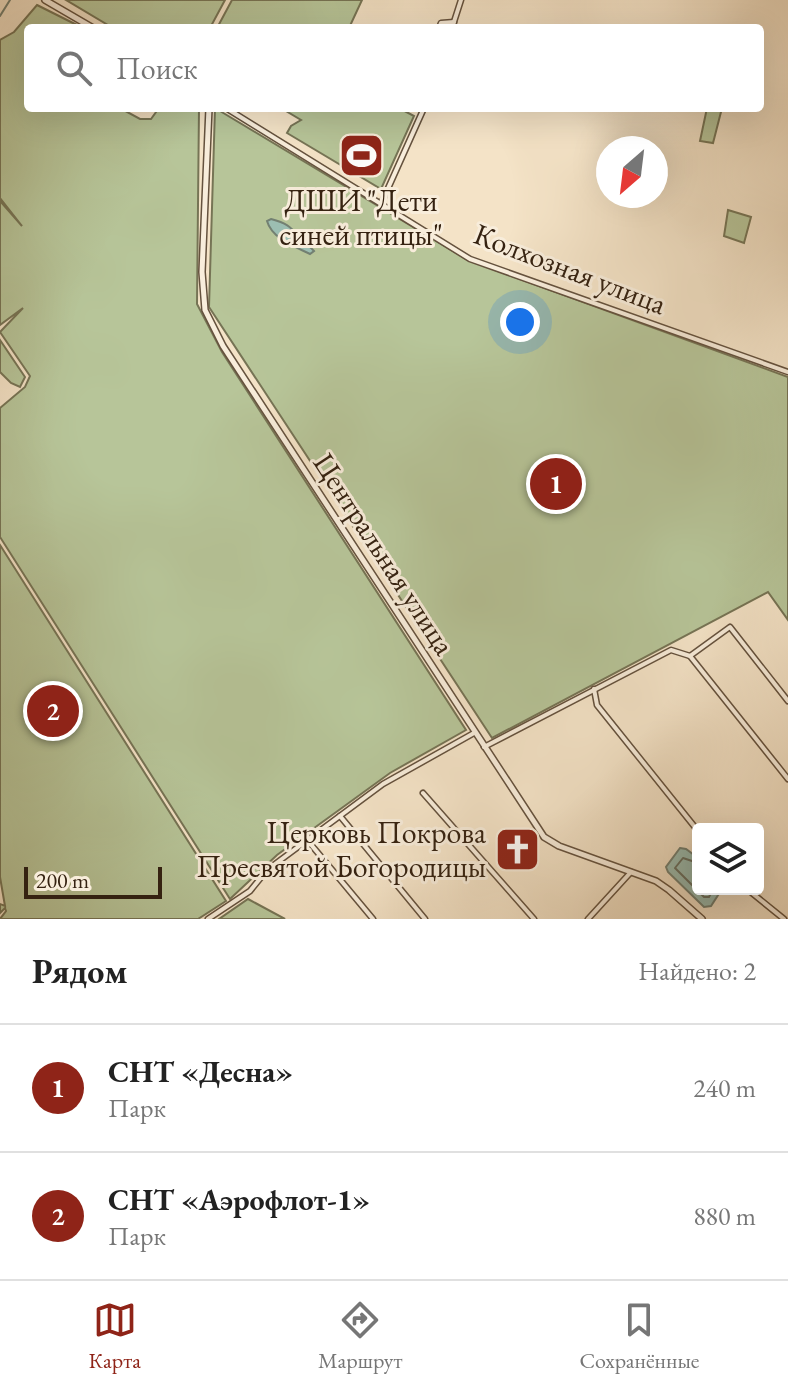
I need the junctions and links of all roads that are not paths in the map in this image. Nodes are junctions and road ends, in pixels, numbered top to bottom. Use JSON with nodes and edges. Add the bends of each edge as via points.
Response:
{"nodes":[{"id":1,"x":45,"y":0,"type":"edge"},
{"id":2,"x":461,"y":0,"type":"edge"},
{"id":3,"x":86,"y":24,"type":"edge"},
{"id":4,"x":453,"y":24,"type":"edge"},
{"id":5,"x":209,"y":112,"type":"edge"},
{"id":6,"x":232,"y":112,"type":"edge"},
{"id":7,"x":422,"y":112,"type":"edge"},
{"id":8,"x":381,"y":204,"type":"junction"},
{"id":9,"x":788,"y":372,"type":"edge"},
{"id":10,"x":690,"y":656,"type":"junction"},
{"id":11,"x":594,"y":689,"type":"junction"},
{"id":12,"x":788,"y":701,"type":"edge"},
{"id":13,"x":474,"y":733,"type":"junction"},
{"id":14,"x":483,"y":748,"type":"junction"},
{"id":15,"x":788,"y":779,"type":"edge"},
{"id":16,"x":423,"y":793,"type":"dead end"},
{"id":17,"x":340,"y":816,"type":"junction"},
{"id":18,"x":692,"y":824,"type":"edge"},
{"id":19,"x":308,"y":841,"type":"junction"},
{"id":20,"x":631,"y":872,"type":"junction"},
{"id":21,"x":754,"y":895,"type":"edge"},
{"id":22,"x":208,"y":919,"type":"edge"},
{"id":23,"x":373,"y":919,"type":"edge"},
{"id":24,"x":425,"y":919,"type":"edge"},
{"id":25,"x":534,"y":919,"type":"edge"},
{"id":26,"x":588,"y":919,"type":"edge"},
{"id":27,"x":702,"y":919,"type":"edge"},
{"id":28,"x":784,"y":919,"type":"edge"}],
"edges":[{"from":1,"to":3,"type":"street"},
{"from":2,"to":4,"type":"street"},
{"from":5,"to":13,"type":"street","name":"Центральная улица","via":[[202,272],[210,324]]},
{"from":6,"to":8,"type":"street","name":"Колхозная улица"},
{"from":7,"to":8,"type":"street"},
{"from":8,"to":9,"type":"street","name":"Колхозная улица","via":[[480,263]]},
{"from":10,"to":11,"type":"street","via":[[671,650]]},
{"from":10,"to":12,"type":"street","via":[[730,627]]},
{"from":10,"to":15,"type":"street"},
{"from":11,"to":14,"type":"street"},
{"from":11,"to":18,"type":"street","via":[[597,705]]},
{"from":13,"to":14,"type":"street","name":"Центральная улица"},
{"from":13,"to":17,"type":"street","via":[[383,784]]},
{"from":14,"to":20,"type":"street","name":"Центральная улица","via":[[544,837]]},
{"from":16,"to":25,"type":"street"},
{"from":17,"to":19,"type":"street"},
{"from":17,"to":24,"type":"street"},
{"from":19,"to":22,"type":"street"},
{"from":19,"to":23,"type":"street"},
{"from":20,"to":26,"type":"street"},
{"from":20,"to":27,"type":"street","name":"Центральная улица","via":[[669,890]]},
{"from":21,"to":28,"type":"street"}]}
